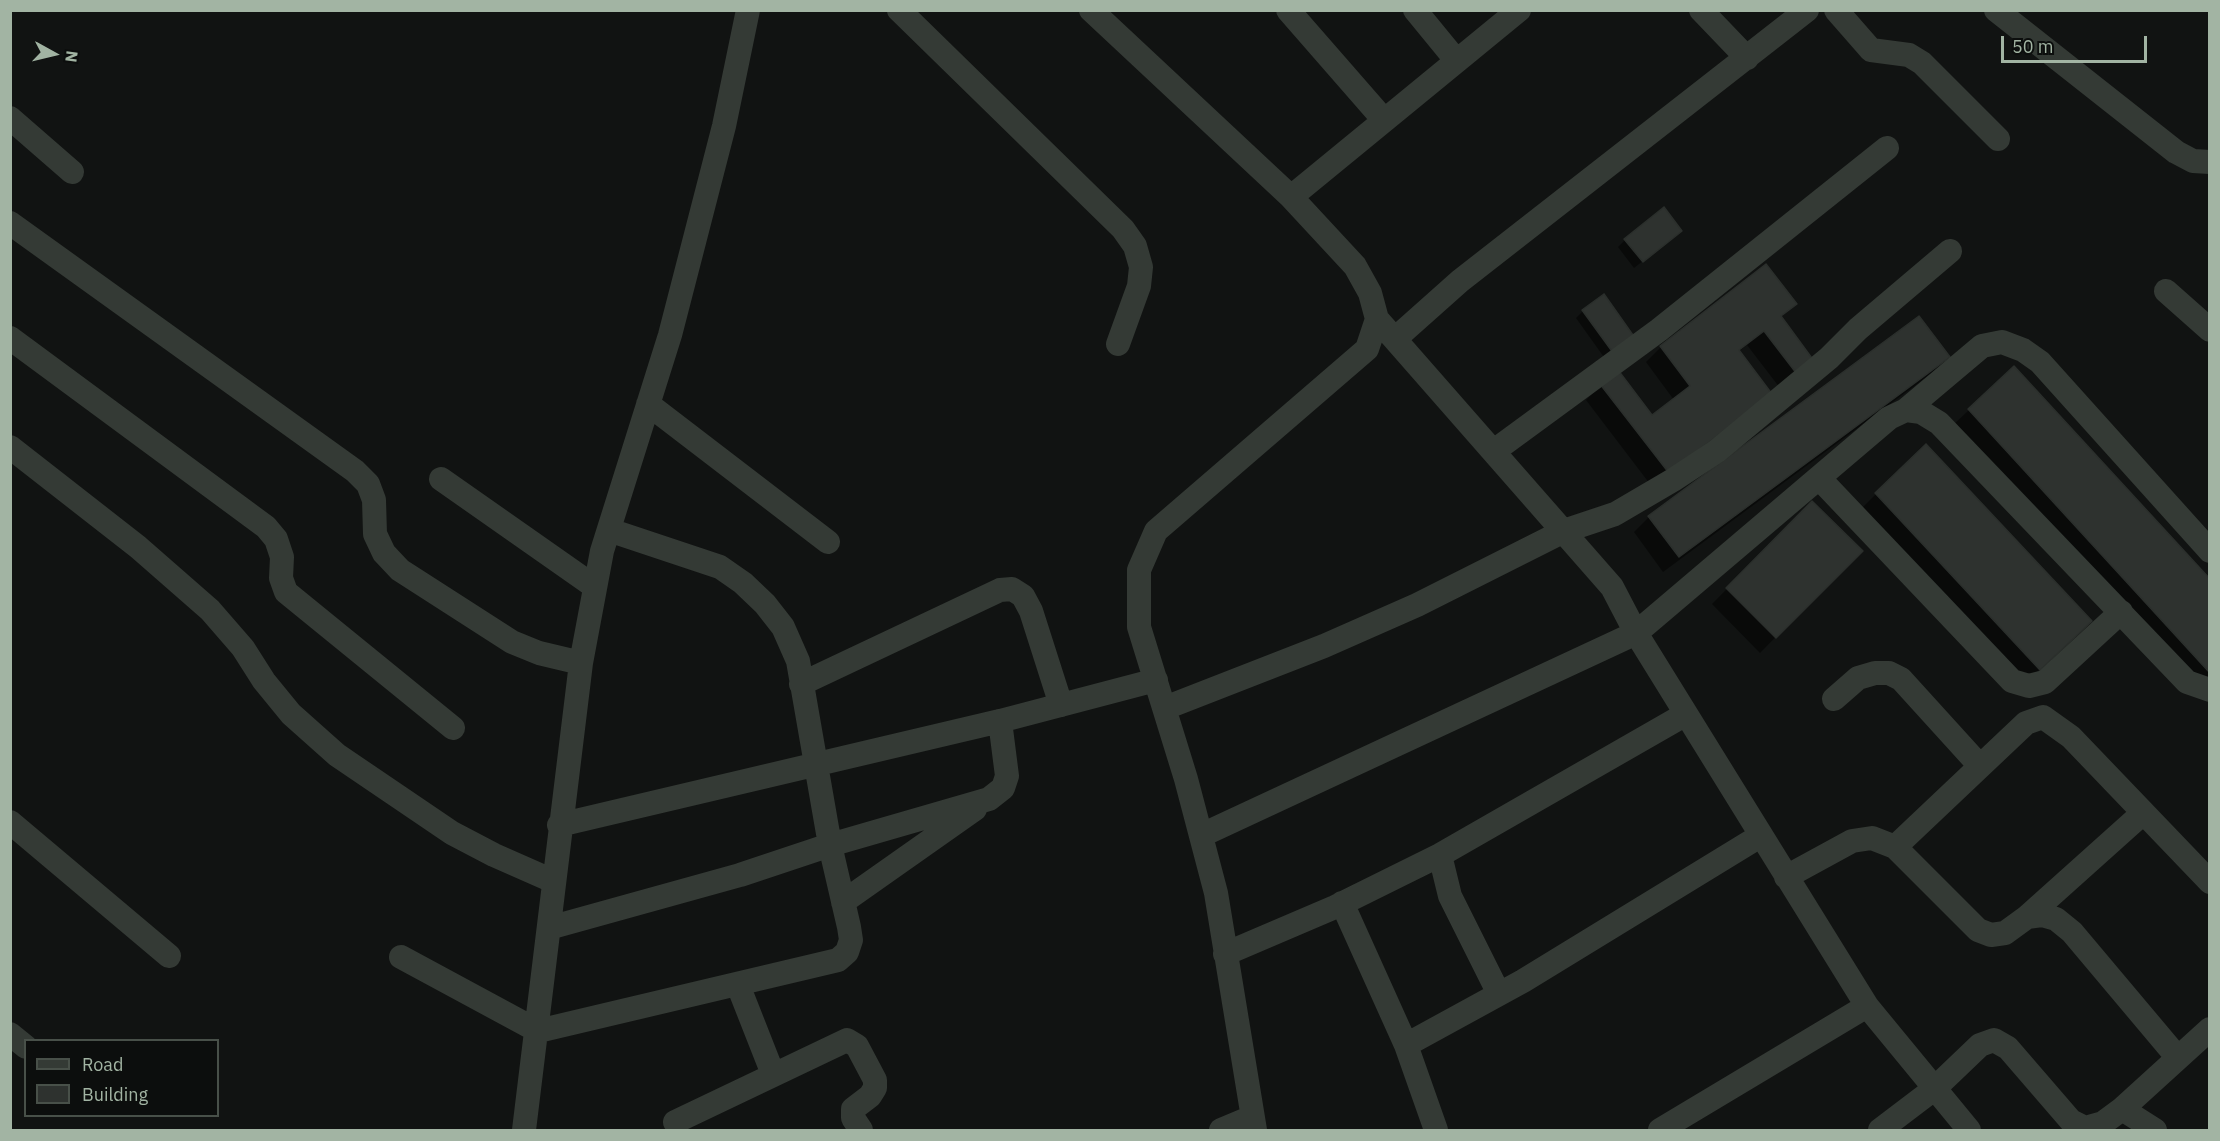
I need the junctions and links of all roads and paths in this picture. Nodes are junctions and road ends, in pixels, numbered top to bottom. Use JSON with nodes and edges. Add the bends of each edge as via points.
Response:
{"nodes":[{"id":1,"x":748,"y":10,"type":"edge"},
{"id":2,"x":899,"y":10,"type":"edge"},
{"id":3,"x":1091,"y":10,"type":"edge"},
{"id":4,"x":1288,"y":10,"type":"edge"},
{"id":5,"x":1415,"y":10,"type":"edge"},
{"id":6,"x":1807,"y":10,"type":"edge"},
{"id":7,"x":1836,"y":10,"type":"edge"},
{"id":8,"x":1996,"y":10,"type":"edge"},
{"id":9,"x":1702,"y":11,"type":"edge"},
{"id":10,"x":1510,"y":13,"type":"edge"},
{"id":11,"x":1747,"y":58,"type":"junction"},
{"id":12,"x":1455,"y":60,"type":"junction"},
{"id":13,"x":10,"y":118,"type":"edge"},
{"id":14,"x":1383,"y":120,"type":"junction"},
{"id":15,"x":1998,"y":139,"type":"dead end"},
{"id":16,"x":1887,"y":148,"type":"dead end"},
{"id":17,"x":2210,"y":162,"type":"edge"},
{"id":18,"x":72,"y":172,"type":"dead end"},
{"id":19,"x":1291,"y":197,"type":"junction"},
{"id":20,"x":10,"y":223,"type":"edge"},
{"id":21,"x":1950,"y":251,"type":"dead end"},
{"id":22,"x":2166,"y":291,"type":"dead end"},
{"id":23,"x":1377,"y":319,"type":"junction"},
{"id":24,"x":2210,"y":330,"type":"edge"},
{"id":25,"x":10,"y":338,"type":"edge"},
{"id":26,"x":1396,"y":338,"type":"junction"},
{"id":27,"x":1118,"y":344,"type":"dead end"},
{"id":28,"x":648,"y":404,"type":"junction"},
{"id":29,"x":1906,"y":410,"type":"junction"},
{"id":30,"x":10,"y":447,"type":"edge"},
{"id":31,"x":1494,"y":451,"type":"junction"},
{"id":32,"x":1820,"y":478,"type":"junction"},
{"id":33,"x":441,"y":479,"type":"dead end"},
{"id":34,"x":609,"y":530,"type":"junction"},
{"id":35,"x":1564,"y":531,"type":"junction"},
{"id":36,"x":828,"y":542,"type":"dead end"},
{"id":37,"x":2210,"y":551,"type":"edge"},
{"id":38,"x":595,"y":587,"type":"junction"},
{"id":39,"x":2121,"y":612,"type":"junction"},
{"id":40,"x":1636,"y":633,"type":"junction"},
{"id":41,"x":581,"y":663,"type":"junction"},
{"id":42,"x":1156,"y":680,"type":"junction"},
{"id":43,"x":801,"y":684,"type":"junction"},
{"id":44,"x":2210,"y":690,"type":"edge"},
{"id":45,"x":1834,"y":699,"type":"dead end"},
{"id":46,"x":1061,"y":705,"type":"junction"},
{"id":47,"x":1165,"y":708,"type":"junction"},
{"id":48,"x":1686,"y":714,"type":"junction"},
{"id":49,"x":1000,"y":721,"type":"junction"},
{"id":50,"x":453,"y":729,"type":"dead end"},
{"id":51,"x":814,"y":765,"type":"junction"},
{"id":52,"x":1980,"y":766,"type":"junction"},
{"id":53,"x":989,"y":799,"type":"junction"},
{"id":54,"x":2143,"y":813,"type":"junction"},
{"id":55,"x":10,"y":822,"type":"edge"},
{"id":56,"x":559,"y":825,"type":"junction"},
{"id":57,"x":1202,"y":836,"type":"junction"},
{"id":58,"x":1760,"y":836,"type":"junction"},
{"id":59,"x":830,"y":845,"type":"junction"},
{"id":60,"x":1895,"y":847,"type":"junction"},
{"id":61,"x":1440,"y":855,"type":"junction"},
{"id":62,"x":1786,"y":877,"type":"junction"},
{"id":63,"x":553,"y":881,"type":"junction"},
{"id":64,"x":2210,"y":882,"type":"edge"},
{"id":65,"x":843,"y":902,"type":"junction"},
{"id":66,"x":1342,"y":903,"type":"junction"},
{"id":67,"x":2027,"y":917,"type":"junction"},
{"id":68,"x":549,"y":928,"type":"junction"},
{"id":69,"x":1225,"y":954,"type":"junction"},
{"id":70,"x":169,"y":956,"type":"dead end"},
{"id":71,"x":401,"y":957,"type":"dead end"},
{"id":72,"x":738,"y":985,"type":"junction"},
{"id":73,"x":1499,"y":994,"type":"junction"},
{"id":74,"x":1867,"y":1006,"type":"junction"},
{"id":75,"x":2210,"y":1029,"type":"edge"},
{"id":76,"x":538,"y":1030,"type":"junction"},
{"id":77,"x":10,"y":1034,"type":"edge"},
{"id":78,"x":24,"y":1045,"type":"edge"},
{"id":79,"x":1406,"y":1046,"type":"junction"},
{"id":80,"x":2178,"y":1058,"type":"junction"},
{"id":81,"x":774,"y":1074,"type":"junction"},
{"id":82,"x":1934,"y":1089,"type":"junction"},
{"id":83,"x":2122,"y":1109,"type":"junction"},
{"id":84,"x":675,"y":1122,"type":"dead end"},
{"id":85,"x":1254,"y":1124,"type":"edge"},
{"id":86,"x":524,"y":1131,"type":"edge"},
{"id":87,"x":861,"y":1131,"type":"edge"},
{"id":88,"x":1221,"y":1131,"type":"edge"},
{"id":89,"x":1436,"y":1131,"type":"edge"},
{"id":90,"x":1659,"y":1131,"type":"edge"},
{"id":91,"x":1880,"y":1131,"type":"edge"},
{"id":92,"x":1969,"y":1131,"type":"edge"},
{"id":93,"x":2155,"y":1131,"type":"edge"}],
"edges":[{"from":1,"to":28,"type":"street","via":[[715,159],[670,335]]},
{"from":2,"to":27,"type":"street","via":[[1136,246],[1141,267],[1139,286]]},
{"from":3,"to":19,"type":"street"},
{"from":4,"to":14,"type":"street"},
{"from":5,"to":12,"type":"street"},
{"from":6,"to":11,"type":"street"},
{"from":7,"to":15,"type":"street","via":[[1871,50],[1909,55],[1922,63]]},
{"from":8,"to":17,"type":"street","via":[[2176,152],[2193,161]]},
{"from":9,"to":11,"type":"street"},
{"from":10,"to":12,"type":"street"},
{"from":11,"to":26,"type":"street","via":[[1460,281]]},
{"from":12,"to":14,"type":"street"},
{"from":13,"to":18,"type":"street"},
{"from":14,"to":19,"type":"street"},
{"from":16,"to":31,"type":"street","via":[[1659,330]]},
{"from":19,"to":23,"type":"street","via":[[1355,266],[1370,293]]},
{"from":20,"to":41,"type":"street","via":[[355,471],[368,484],[375,500],[375,534],[384,553],[400,570],[512,642]]},
{"from":21,"to":35,"type":"street","via":[[1858,329],[1830,358],[1717,451],[1615,514]]},
{"from":22,"to":24,"type":"street"},
{"from":23,"to":26,"type":"street"},
{"from":23,"to":42,"type":"street","via":[[1367,349],[1156,531],[1139,570],[1139,627]]},
{"from":25,"to":50,"type":"street","via":[[266,527],[276,539],[282,557],[281,578],[286,592]]},
{"from":26,"to":31,"type":"street"},
{"from":28,"to":34,"type":"street"},
{"from":28,"to":36,"type":"street"},
{"from":29,"to":32,"type":"street","via":[[1889,418]]},
{"from":29,"to":37,"type":"street","via":[[1982,346],[2002,342],[2023,350],[2040,362]]},
{"from":29,"to":39,"type":"street","via":[[1921,412],[1939,423]]},
{"from":30,"to":63,"type":"street","via":[[138,547],[210,610],[291,714],[337,755],[452,833]]},
{"from":31,"to":35,"type":"street"},
{"from":32,"to":39,"type":"street","via":[[2012,681],[2029,687],[2045,682]]},
{"from":32,"to":40,"type":"street"},
{"from":33,"to":38,"type":"street"},
{"from":34,"to":38,"type":"street"},
{"from":34,"to":43,"type":"street","via":[[720,567],[743,583],[783,627],[798,661]]},
{"from":35,"to":40,"type":"street","via":[[1612,588]]},
{"from":35,"to":47,"type":"street","via":[[1324,646]]},
{"from":38,"to":41,"type":"street"},
{"from":39,"to":44,"type":"street","via":[[2187,682]]},
{"from":40,"to":48,"type":"street"},
{"from":40,"to":57,"type":"street"},
{"from":41,"to":56,"type":"street"},
{"from":42,"to":46,"type":"street"},
{"from":42,"to":47,"type":"street"},
{"from":43,"to":46,"type":"street","via":[[1000,590],[1012,589],[1023,596],[1031,611]]},
{"from":43,"to":51,"type":"street"},
{"from":45,"to":52,"type":"street","via":[[1858,678],[1889,673],[1901,679]]},
{"from":46,"to":49,"type":"street"},
{"from":47,"to":57,"type":"street"},
{"from":48,"to":58,"type":"street"},
{"from":48,"to":61,"type":"street"},
{"from":49,"to":51,"type":"street"},
{"from":49,"to":53,"type":"street","via":[[1007,776],[1003,788]]},
{"from":51,"to":56,"type":"street"},
{"from":51,"to":59,"type":"street"},
{"from":52,"to":54,"type":"street","via":[[2026,723],[2043,717],[2071,737]]},
{"from":52,"to":60,"type":"street"},
{"from":53,"to":59,"type":"street"},
{"from":53,"to":65,"type":"street"},
{"from":54,"to":64,"type":"street"},
{"from":54,"to":67,"type":"street"},
{"from":55,"to":70,"type":"street"},
{"from":56,"to":63,"type":"street"},
{"from":57,"to":69,"type":"street"},
{"from":58,"to":62,"type":"street"},
{"from":58,"to":73,"type":"street"},
{"from":59,"to":65,"type":"street"},
{"from":59,"to":68,"type":"street","via":[[740,875]]},
{"from":60,"to":62,"type":"street","via":[[1872,838],[1852,841]]},
{"from":60,"to":67,"type":"street","via":[[1978,930],[1992,935],[2005,933]]},
{"from":61,"to":66,"type":"street"},
{"from":61,"to":73,"type":"street","via":[[1450,896]]},
{"from":62,"to":74,"type":"street"},
{"from":63,"to":68,"type":"street"},
{"from":65,"to":72,"type":"street","via":[[851,940],[847,952],[838,960]]},
{"from":66,"to":69,"type":"street"},
{"from":66,"to":79,"type":"street"},
{"from":67,"to":80,"type":"street","via":[[2043,915],[2056,919],[2072,932]]},
{"from":68,"to":76,"type":"street"},
{"from":69,"to":85,"type":"street"},
{"from":71,"to":76,"type":"street"},
{"from":72,"to":76,"type":"street"},
{"from":72,"to":81,"type":"street"},
{"from":73,"to":79,"type":"street"},
{"from":74,"to":82,"type":"street"},
{"from":74,"to":90,"type":"street"},
{"from":75,"to":80,"type":"street"},
{"from":76,"to":86,"type":"street"},
{"from":77,"to":78,"type":"street"},
{"from":79,"to":89,"type":"street"},
{"from":80,"to":83,"type":"street"},
{"from":81,"to":84,"type":"street"},
{"from":81,"to":87,"type":"street","via":[[847,1040],[857,1046],[875,1080],[870,1096],[853,1109],[853,1118]]},
{"from":82,"to":83,"type":"street","via":[[1980,1044],[1994,1040],[2008,1048],[2071,1120],[2085,1128],[2103,1123]]},
{"from":82,"to":91,"type":"street"},
{"from":82,"to":92,"type":"street"},
{"from":83,"to":93,"type":"street"},
{"from":85,"to":88,"type":"street"}]}
